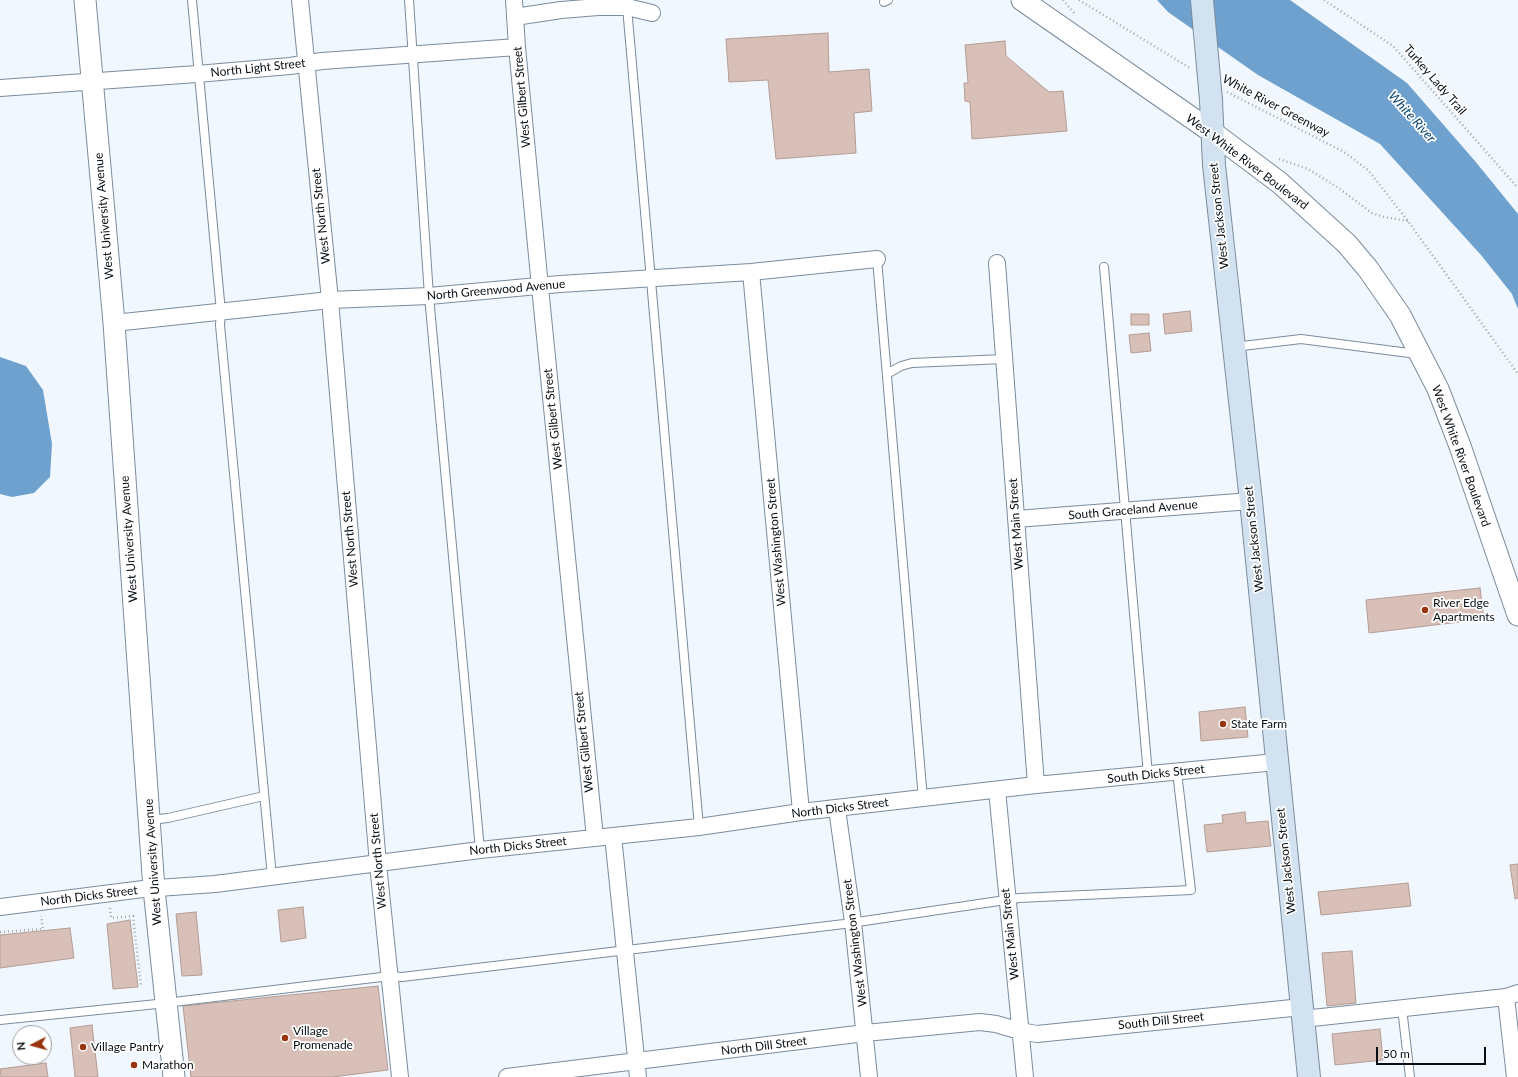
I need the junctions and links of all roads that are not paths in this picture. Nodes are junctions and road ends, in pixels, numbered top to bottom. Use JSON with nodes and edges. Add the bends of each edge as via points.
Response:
{"nodes":[{"id":1,"x":85,"y":0,"type":"edge"},
{"id":2,"x":192,"y":0,"type":"edge"},
{"id":3,"x":300,"y":0,"type":"edge"},
{"id":4,"x":409,"y":0,"type":"edge"},
{"id":5,"x":514,"y":0,"type":"edge"},
{"id":6,"x":885,"y":0,"type":"edge"},
{"id":7,"x":888,"y":0,"type":"edge"},
{"id":8,"x":1022,"y":0,"type":"edge"},
{"id":9,"x":1202,"y":0,"type":"edge"},
{"id":10,"x":627,"y":6,"type":"junction"},
{"id":11,"x":652,"y":13,"type":"dead end"},
{"id":12,"x":516,"y":17,"type":"junction"},
{"id":13,"x":517,"y":47,"type":"junction"},
{"id":14,"x":414,"y":55,"type":"junction"},
{"id":15,"x":306,"y":63,"type":"junction"},
{"id":16,"x":197,"y":74,"type":"junction"},
{"id":17,"x":92,"y":82,"type":"junction"},
{"id":18,"x":0,"y":88,"type":"edge"},
{"id":19,"x":1212,"y":132,"type":"junction"},
{"id":20,"x":878,"y":259,"type":"joint"},
{"id":21,"x":997,"y":263,"type":"dead end"},
{"id":22,"x":1104,"y":267,"type":"dead end"},
{"id":23,"x":751,"y":272,"type":"junction"},
{"id":24,"x":652,"y":278,"type":"junction"},
{"id":25,"x":540,"y":287,"type":"junction"},
{"id":26,"x":429,"y":296,"type":"junction"},
{"id":27,"x":330,"y":300,"type":"junction"},
{"id":28,"x":221,"y":312,"type":"junction"},
{"id":29,"x":114,"y":323,"type":"junction"},
{"id":30,"x":1234,"y":348,"type":"junction"},
{"id":31,"x":1422,"y":355,"type":"junction"},
{"id":32,"x":1004,"y":359,"type":"junction"},
{"id":33,"x":887,"y":374,"type":"junction"},
{"id":34,"x":1251,"y":501,"type":"junction"},
{"id":35,"x":1124,"y":510,"type":"junction"},
{"id":36,"x":1016,"y":519,"type":"junction"},
{"id":37,"x":1518,"y":615,"type":"edge"},
{"id":38,"x":1276,"y":762,"type":"junction"},
{"id":39,"x":1177,"y":772,"type":"junction"},
{"id":40,"x":1148,"y":775,"type":"junction"},
{"id":41,"x":1036,"y":785,"type":"junction"},
{"id":42,"x":996,"y":790,"type":"junction"},
{"id":43,"x":264,"y":796,"type":"junction"},
{"id":44,"x":923,"y":799,"type":"junction"},
{"id":45,"x":837,"y":808,"type":"junction"},
{"id":46,"x":801,"y":812,"type":"junction"},
{"id":47,"x":150,"y":820,"type":"junction"},
{"id":48,"x":699,"y":827,"type":"junction"},
{"id":49,"x":613,"y":836,"type":"junction"},
{"id":50,"x":595,"y":838,"type":"junction"},
{"id":51,"x":480,"y":850,"type":"junction"},
{"id":52,"x":378,"y":864,"type":"junction"},
{"id":53,"x":272,"y":877,"type":"junction"},
{"id":54,"x":154,"y":889,"type":"junction"},
{"id":55,"x":1007,"y":901,"type":"junction"},
{"id":56,"x":0,"y":907,"type":"edge"},
{"id":57,"x":853,"y":922,"type":"junction"},
{"id":58,"x":625,"y":950,"type":"junction"},
{"id":59,"x":390,"y":976,"type":"junction"},
{"id":60,"x":1512,"y":995,"type":"edge"},
{"id":61,"x":166,"y":1003,"type":"junction"},
{"id":62,"x":1402,"y":1008,"type":"junction"},
{"id":63,"x":1303,"y":1013,"type":"junction"},
{"id":64,"x":0,"y":1020,"type":"edge"},
{"id":65,"x":1020,"y":1032,"type":"junction"},
{"id":66,"x":865,"y":1033,"type":"junction"},
{"id":67,"x":637,"y":1069,"type":"edge"},
{"id":68,"x":174,"y":1077,"type":"edge"},
{"id":69,"x":400,"y":1077,"type":"edge"},
{"id":70,"x":508,"y":1077,"type":"edge"},
{"id":71,"x":869,"y":1077,"type":"edge"},
{"id":72,"x":1025,"y":1077,"type":"edge"},
{"id":73,"x":1309,"y":1077,"type":"edge"},
{"id":74,"x":1410,"y":1077,"type":"edge"},
{"id":75,"x":1515,"y":1077,"type":"edge"}],
"edges":[{"from":1,"to":17,"type":"street","name":"West University Avenue"},
{"from":2,"to":16,"type":"lane"},
{"from":3,"to":15,"type":"street","name":"West North Street"},
{"from":4,"to":14,"type":"lane"},
{"from":5,"to":12,"type":"street","name":"West Gilbert Street"},
{"from":6,"to":7,"type":"lane","via":[[884,2]]},
{"from":8,"to":19,"type":"street","name":"West White River Boulevard"},
{"from":9,"to":19,"type":"main road","name":"West Jackson Street","bridge":true,"via":[[1218,95]]},
{"from":10,"to":11,"type":"street"},
{"from":10,"to":12,"type":"street","via":[[561,10]]},
{"from":10,"to":24,"type":"lane"},
{"from":12,"to":13,"type":"street","name":"West Gilbert Street"},
{"from":13,"to":14,"type":"street","name":"North Light Street"},
{"from":13,"to":25,"type":"street","name":"West Gilbert Street"},
{"from":14,"to":15,"type":"street","name":"North Light Street"},
{"from":14,"to":26,"type":"lane"},
{"from":15,"to":16,"type":"street","name":"North Light Street"},
{"from":15,"to":27,"type":"street","name":"West North Street"},
{"from":16,"to":17,"type":"street","name":"North Light Street"},
{"from":16,"to":28,"type":"lane"},
{"from":17,"to":18,"type":"street","name":"North Light Street"},
{"from":17,"to":29,"type":"street","name":"West University Avenue"},
{"from":19,"to":30,"type":"main road","name":"West Jackson Street"},
{"from":19,"to":31,"type":"street","name":"West White River Boulevard","via":[[1299,199],[1347,244],[1383,289]]},
{"from":20,"to":23,"type":"street","name":"North Greenwood Avenue"},
{"from":20,"to":33,"type":"lane"},
{"from":21,"to":32,"type":"street","name":"West Main Street"},
{"from":22,"to":35,"type":"lane"},
{"from":23,"to":24,"type":"street","name":"North Greenwood Avenue"},
{"from":23,"to":46,"type":"street","name":"West Washington Street"},
{"from":24,"to":25,"type":"street","name":"North Greenwood Avenue"},
{"from":24,"to":48,"type":"lane"},
{"from":25,"to":26,"type":"street","name":"North Greenwood Avenue"},
{"from":25,"to":50,"type":"street","name":"West Gilbert Street"},
{"from":26,"to":27,"type":"street","name":"North Greenwood Avenue"},
{"from":26,"to":51,"type":"lane"},
{"from":27,"to":28,"type":"street","name":"North Greenwood Avenue"},
{"from":27,"to":52,"type":"street","name":"West North Street"},
{"from":28,"to":29,"type":"street","name":"North Greenwood Avenue"},
{"from":28,"to":43,"type":"lane","via":[[220,325]]},
{"from":29,"to":47,"type":"street","name":"West University Avenue"},
{"from":30,"to":31,"type":"lane","via":[[1301,339]]},
{"from":30,"to":34,"type":"main road","name":"West Jackson Street"},
{"from":31,"to":37,"type":"street","name":"West White River Boulevard","via":[[1449,416]]},
{"from":32,"to":33,"type":"lane","via":[[912,364]]},
{"from":32,"to":36,"type":"street","name":"West Main Street"},
{"from":33,"to":44,"type":"lane"},
{"from":34,"to":35,"type":"street","name":"South Graceland Avenue"},
{"from":34,"to":38,"type":"main road","name":"West Jackson Street"},
{"from":35,"to":36,"type":"street","name":"South Graceland Avenue"},
{"from":35,"to":40,"type":"lane"},
{"from":36,"to":41,"type":"street","name":"West Main Street"},
{"from":38,"to":39,"type":"street","name":"South Dicks Street"},
{"from":38,"to":63,"type":"main road","name":"West Jackson Street"},
{"from":39,"to":40,"type":"street","name":"South Dicks Street"},
{"from":39,"to":55,"type":"lane","via":[[1191,890],[1019,898]]},
{"from":40,"to":41,"type":"street","name":"South Dicks Street"},
{"from":41,"to":42,"type":"street","name":"North Dicks Street"},
{"from":42,"to":44,"type":"street","name":"North Dicks Street"},
{"from":42,"to":55,"type":"street","name":"West Main Street"},
{"from":43,"to":47,"type":"lane"},
{"from":43,"to":53,"type":"lane"},
{"from":44,"to":45,"type":"street","name":"North Dicks Street"},
{"from":45,"to":46,"type":"street","name":"North Dicks Street"},
{"from":45,"to":57,"type":"street","name":"West Washington Street"},
{"from":46,"to":48,"type":"street","name":"North Dicks Street"},
{"from":47,"to":54,"type":"street","name":"West University Avenue"},
{"from":48,"to":49,"type":"street","name":"North Dicks Street"},
{"from":49,"to":50,"type":"street","name":"North Dicks Street"},
{"from":49,"to":58,"type":"street"},
{"from":50,"to":51,"type":"street","name":"North Dicks Street"},
{"from":51,"to":52,"type":"street","name":"North Dicks Street"},
{"from":52,"to":53,"type":"street","name":"North Dicks Street"},
{"from":52,"to":59,"type":"street","name":"West North Street"},
{"from":53,"to":54,"type":"street","name":"North Dicks Street"},
{"from":54,"to":56,"type":"street","name":"North Dicks Street"},
{"from":54,"to":61,"type":"street","name":"West University Avenue"},
{"from":55,"to":57,"type":"lane"},
{"from":55,"to":65,"type":"street","name":"West Main Street"},
{"from":57,"to":58,"type":"lane"},
{"from":57,"to":66,"type":"street","name":"West Washington Street"},
{"from":58,"to":59,"type":"lane","via":[[402,977]]},
{"from":58,"to":67,"type":"street"},
{"from":59,"to":61,"type":"lane"},
{"from":59,"to":69,"type":"street","name":"West North Street"},
{"from":60,"to":62,"type":"street","name":"South Dill Street"},
{"from":60,"to":75,"type":"street"},
{"from":61,"to":64,"type":"lane"},
{"from":61,"to":68,"type":"street","name":"West University Avenue"},
{"from":62,"to":63,"type":"street","name":"South Dill Street"},
{"from":62,"to":74,"type":"lane"},
{"from":63,"to":65,"type":"street","name":"South Dill Street","via":[[1037,1034]]},
{"from":63,"to":73,"type":"main road","name":"West Jackson Street"},
{"from":65,"to":66,"type":"street","name":"North Dill Street","via":[[980,1022]]},
{"from":65,"to":72,"type":"street","name":"West Main Street"},
{"from":66,"to":67,"type":"street","name":"North Dill Street"},
{"from":66,"to":71,"type":"street","name":"West Washington Street"},
{"from":67,"to":70,"type":"street","name":"North Dill Street"}]}
